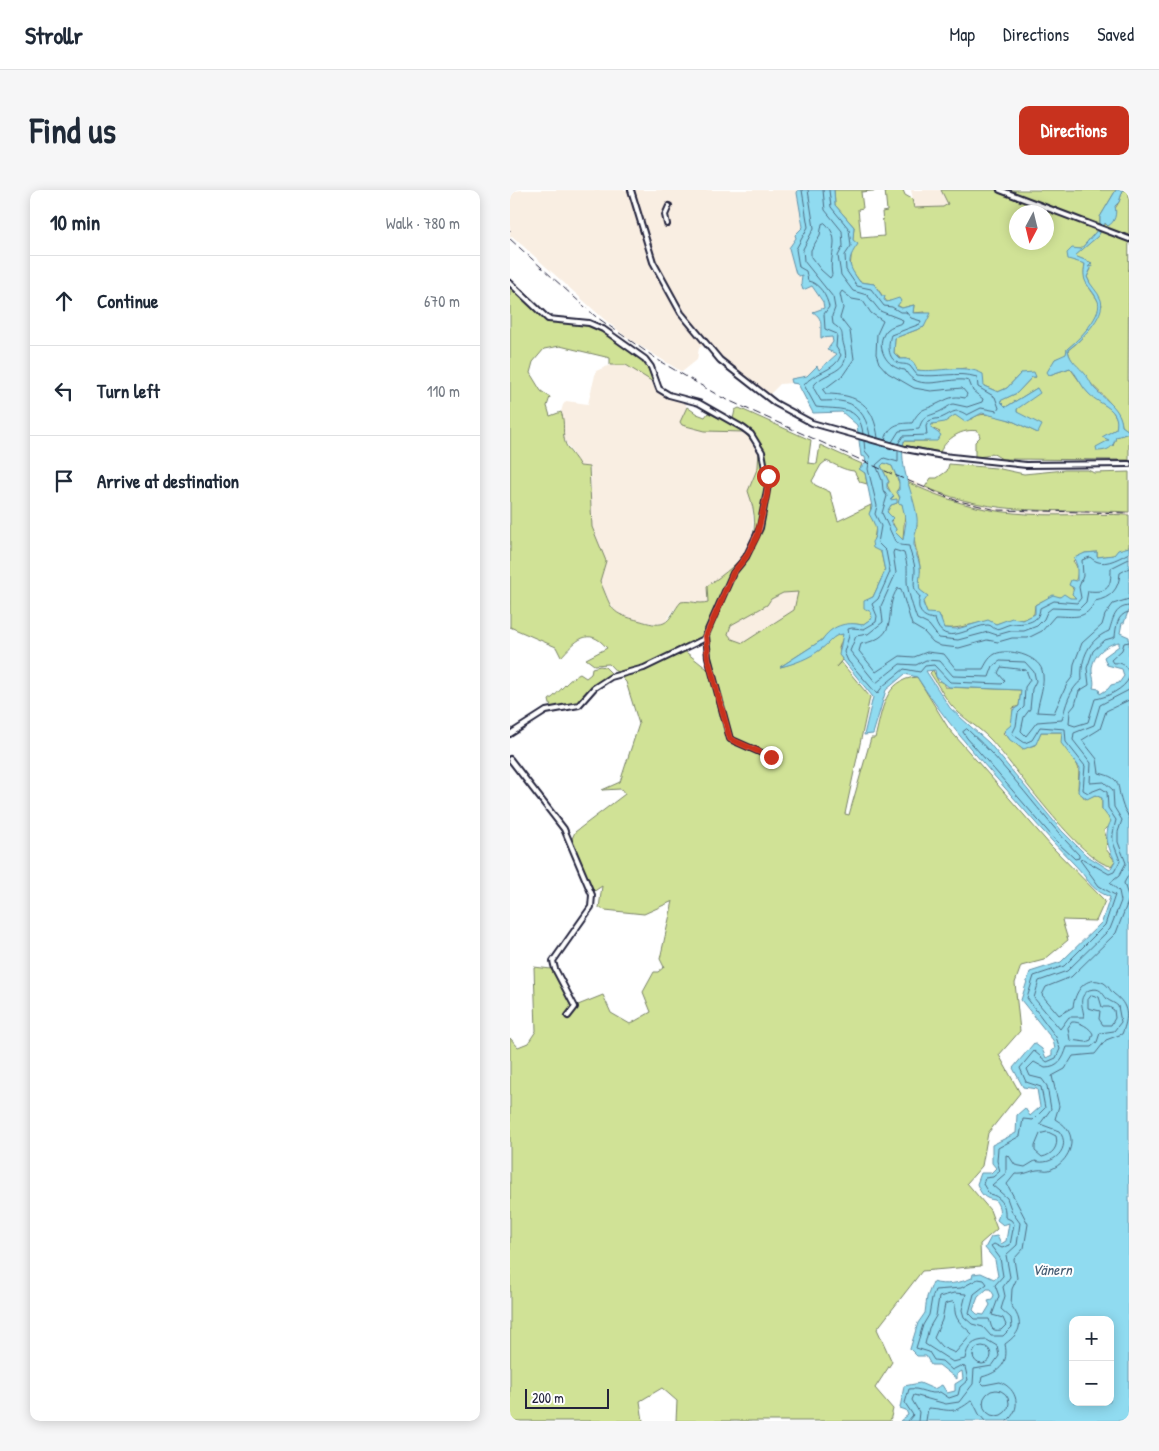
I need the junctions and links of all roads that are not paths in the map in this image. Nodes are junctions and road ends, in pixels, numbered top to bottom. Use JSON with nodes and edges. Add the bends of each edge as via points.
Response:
{"nodes":[{"id":1,"x":631,"y":190,"type":"edge"},
{"id":2,"x":1000,"y":190,"type":"edge"},
{"id":3,"x":669,"y":206,"type":"dead end"},
{"id":4,"x":667,"y":224,"type":"dead end"},
{"id":5,"x":1129,"y":239,"type":"edge"},
{"id":6,"x":510,"y":283,"type":"edge"},
{"id":7,"x":1128,"y":464,"type":"edge"},
{"id":8,"x":706,"y":636,"type":"junction"},
{"id":9,"x":510,"y":734,"type":"edge"},
{"id":10,"x":771,"y":757,"type":"dead end"},
{"id":11,"x":510,"y":759,"type":"edge"},
{"id":12,"x":568,"y":1016,"type":"dead end"}],
"edges":[{"from":1,"to":7,"type":"street","via":[[653,262],[674,302],[711,350],[775,403],[812,423],[854,436],[969,460],[1016,464]]},
{"from":2,"to":5,"type":"street"},
{"from":3,"to":4,"type":"street","via":[[665,215]]},
{"from":6,"to":8,"type":"street","via":[[548,319],[589,323],[603,329],[645,359],[659,389],[699,403],[743,428],[762,452],[768,485],[760,528],[746,557],[733,573]]},
{"from":8,"to":9,"type":"street","via":[[697,644],[644,668],[611,677],[594,688],[579,706],[546,711]]},
{"from":8,"to":10,"type":"street","via":[[708,658],[730,739]]},
{"from":11,"to":12,"type":"street","via":[[564,828],[593,901],[553,961],[575,1007]]}]}
